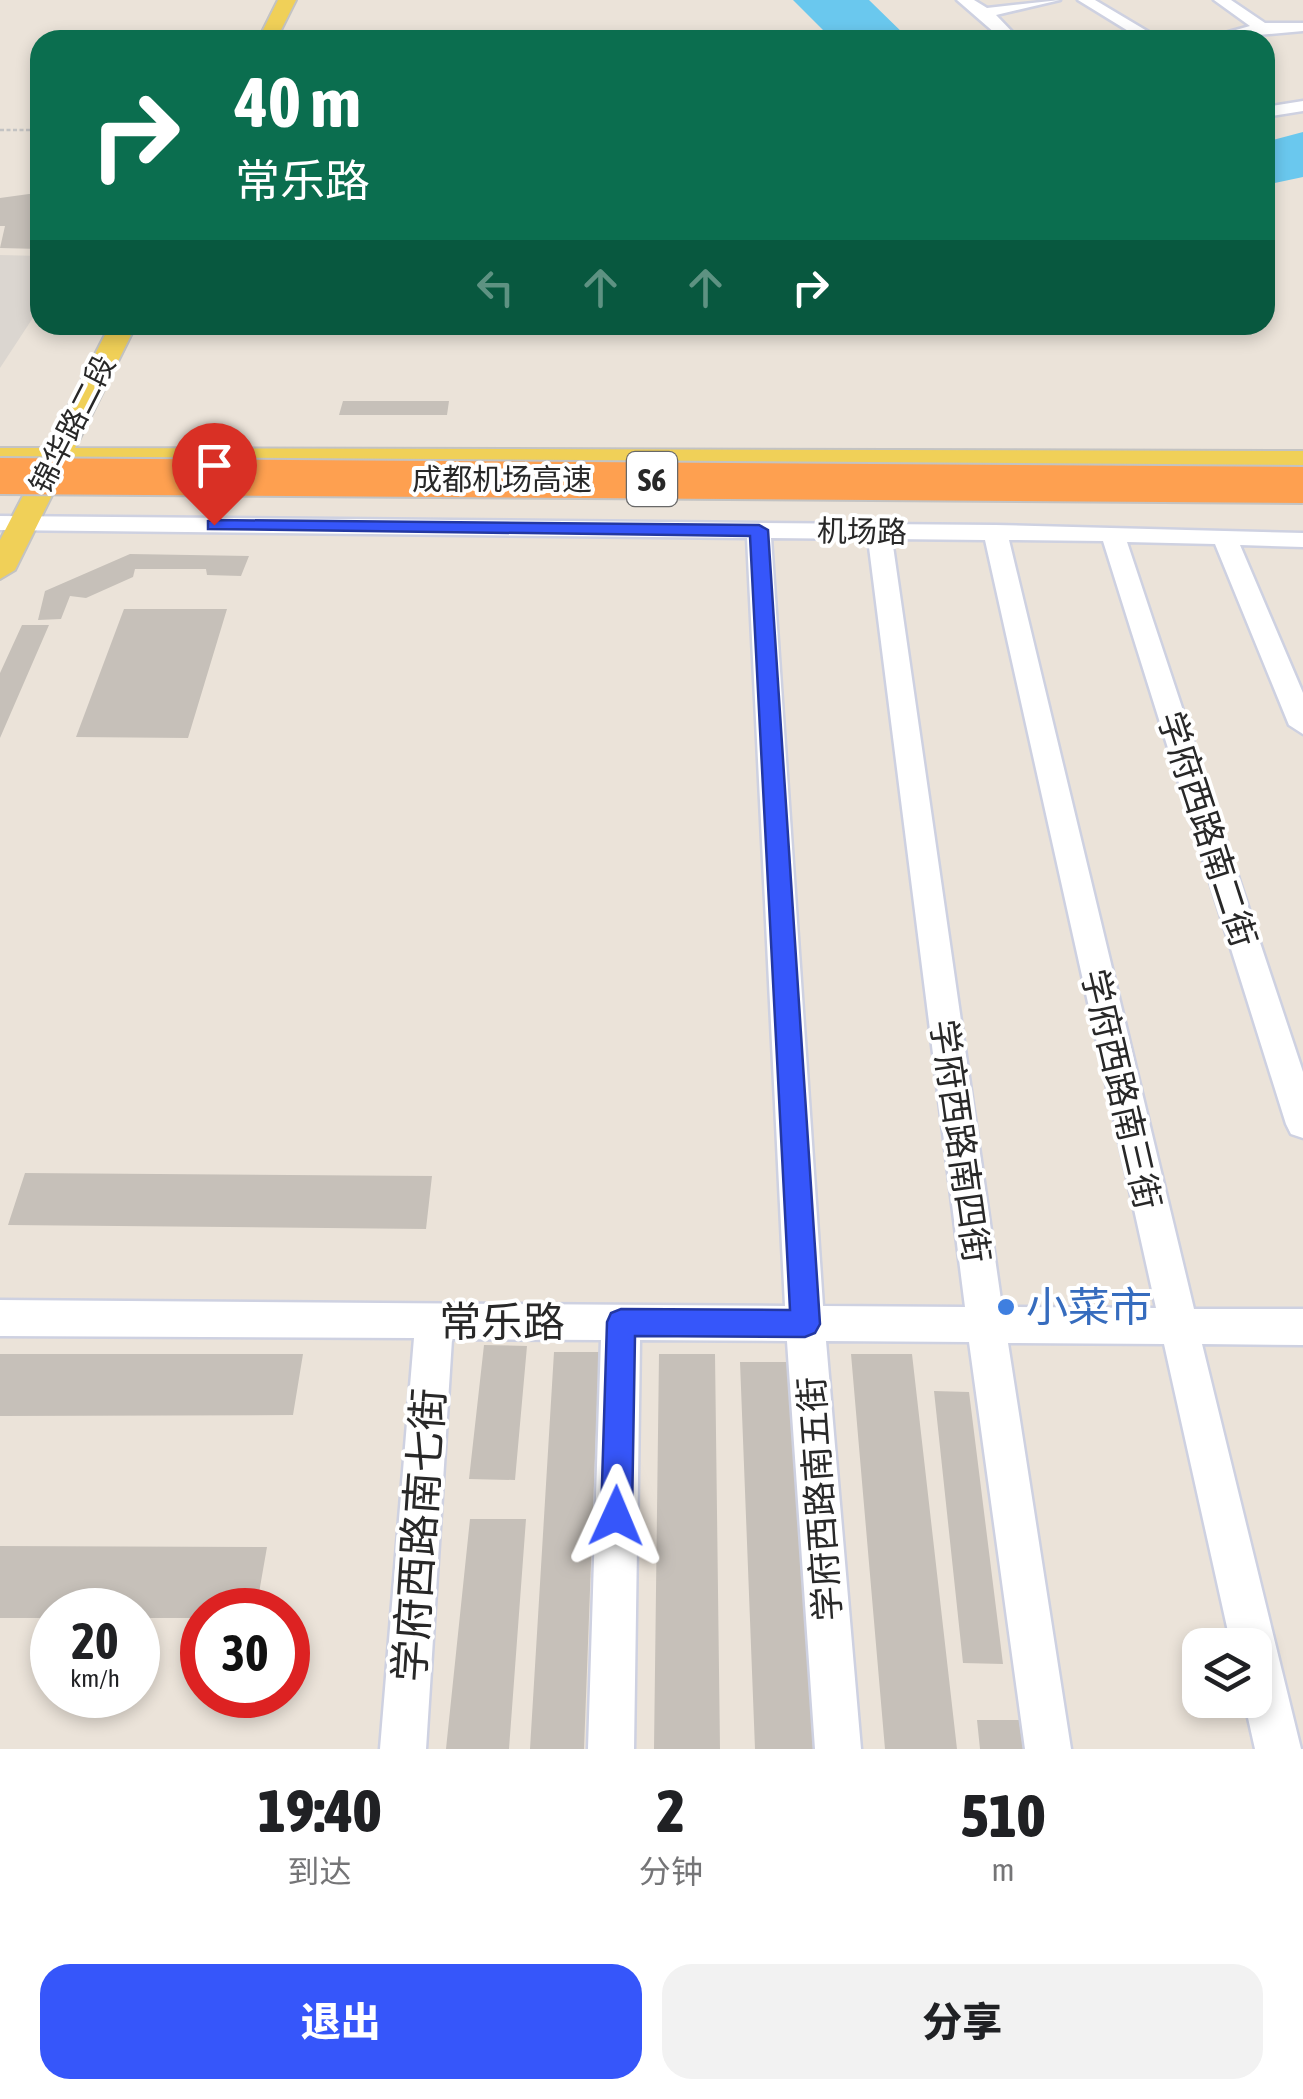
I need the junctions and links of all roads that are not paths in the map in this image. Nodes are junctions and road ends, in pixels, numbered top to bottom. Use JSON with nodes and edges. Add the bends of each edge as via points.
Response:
{"nodes":[{"id":1,"x":287,"y":0,"type":"edge"},
{"id":2,"x":964,"y":0,"type":"edge"},
{"id":3,"x":1053,"y":0,"type":"edge"},
{"id":4,"x":1084,"y":0,"type":"edge"},
{"id":5,"x":1221,"y":0,"type":"edge"},
{"id":6,"x":986,"y":6,"type":"edge"},
{"id":7,"x":1303,"y":27,"type":"edge"},
{"id":8,"x":1262,"y":28,"type":"junction"},
{"id":9,"x":272,"y":30,"type":"edge"},
{"id":10,"x":1004,"y":30,"type":"edge"},
{"id":11,"x":1136,"y":30,"type":"edge"},
{"id":12,"x":1253,"y":30,"type":"edge"},
{"id":13,"x":1303,"y":106,"type":"edge"},
{"id":14,"x":1275,"y":110,"type":"edge"},
{"id":15,"x":118,"y":335,"type":"edge"},
{"id":16,"x":0,"y":456,"type":"edge"},
{"id":17,"x":56,"y":457,"type":"junction"},
{"id":18,"x":1303,"y":458,"type":"edge"},
{"id":19,"x":0,"y":476,"type":"edge"},
{"id":20,"x":1303,"y":484,"type":"edge"},
{"id":21,"x":1303,"y":507,"type":"edge"},
{"id":22,"x":7,"y":516,"type":"edge"},
{"id":23,"x":759,"y":530,"type":"junction"},
{"id":24,"x":879,"y":531,"type":"junction"},
{"id":25,"x":995,"y":532,"type":"junction"},
{"id":26,"x":1113,"y":534,"type":"junction"},
{"id":27,"x":1224,"y":539,"type":"junction"},
{"id":28,"x":1303,"y":540,"type":"edge"},
{"id":29,"x":0,"y":570,"type":"edge"},
{"id":30,"x":1303,"y":725,"type":"edge"},
{"id":31,"x":1303,"y":1124,"type":"edge"},
{"id":32,"x":0,"y":1318,"type":"edge"},
{"id":33,"x":434,"y":1321,"type":"junction"},
{"id":34,"x":621,"y":1322,"type":"junction"},
{"id":35,"x":805,"y":1324,"type":"junction"},
{"id":36,"x":986,"y":1325,"type":"junction"},
{"id":37,"x":1176,"y":1326,"type":"junction"},
{"id":38,"x":1303,"y":1328,"type":"edge"},
{"id":39,"x":1248,"y":1628,"type":"edge"},
{"id":40,"x":1270,"y":1718,"type":"edge"},
{"id":41,"x":403,"y":1749,"type":"edge"},
{"id":42,"x":611,"y":1749,"type":"edge"},
{"id":43,"x":838,"y":1749,"type":"edge"},
{"id":44,"x":1048,"y":1749,"type":"edge"},
{"id":45,"x":1278,"y":1749,"type":"edge"}],
"edges":[{"from":1,"to":9,"type":"main road"},
{"from":2,"to":6,"type":"street"},
{"from":3,"to":6,"type":"street"},
{"from":4,"to":11,"type":"street"},
{"from":5,"to":8,"type":"street"},
{"from":6,"to":10,"type":"street"},
{"from":7,"to":8,"type":"street"},
{"from":8,"to":12,"type":"street"},
{"from":13,"to":14,"type":"street"},
{"from":15,"to":17,"type":"main road","name":"锦华路二段"},
{"from":16,"to":17,"type":"main road"},
{"from":17,"to":18,"type":"main road"},
{"from":17,"to":22,"type":"main road","name":"锦华路二段"},
{"from":19,"to":20,"type":"highway","name":"成都机场高速","number":"S6","bridge":true},
{"from":21,"to":22,"type":"highway","name":"成都机场高速","number":"S6"},
{"from":22,"to":23,"type":"street","name":"机场路"},
{"from":22,"to":29,"type":"main road","name":"锦华路二段"},
{"from":23,"to":24,"type":"street","name":"机场路"},
{"from":23,"to":35,"type":"street","name":"学府西路南五街"},
{"from":24,"to":25,"type":"street","name":"机场路"},
{"from":24,"to":36,"type":"street","name":"学府西路南四街"},
{"from":25,"to":26,"type":"street","name":"机场路"},
{"from":25,"to":37,"type":"street","name":"学府西路南三街"},
{"from":26,"to":27,"type":"street","name":"机场路"},
{"from":26,"to":31,"type":"street","name":"学府西路南二街"},
{"from":27,"to":28,"type":"street","name":"机场路"},
{"from":27,"to":30,"type":"street"},
{"from":32,"to":33,"type":"street","name":"常乐路"},
{"from":33,"to":34,"type":"street","name":"常乐路"},
{"from":33,"to":41,"type":"street","name":"学府西路南七街"},
{"from":34,"to":35,"type":"street","name":"常乐路"},
{"from":34,"to":42,"type":"street"},
{"from":35,"to":36,"type":"street","name":"常乐路"},
{"from":35,"to":43,"type":"street","name":"学府西路南五街"},
{"from":36,"to":37,"type":"street","name":"常乐路"},
{"from":36,"to":44,"type":"street","name":"学府西路南四街"},
{"from":37,"to":38,"type":"street","name":"常乐路"},
{"from":37,"to":39,"type":"street","name":"学府西路南三街"},
{"from":40,"to":45,"type":"street"}]}
